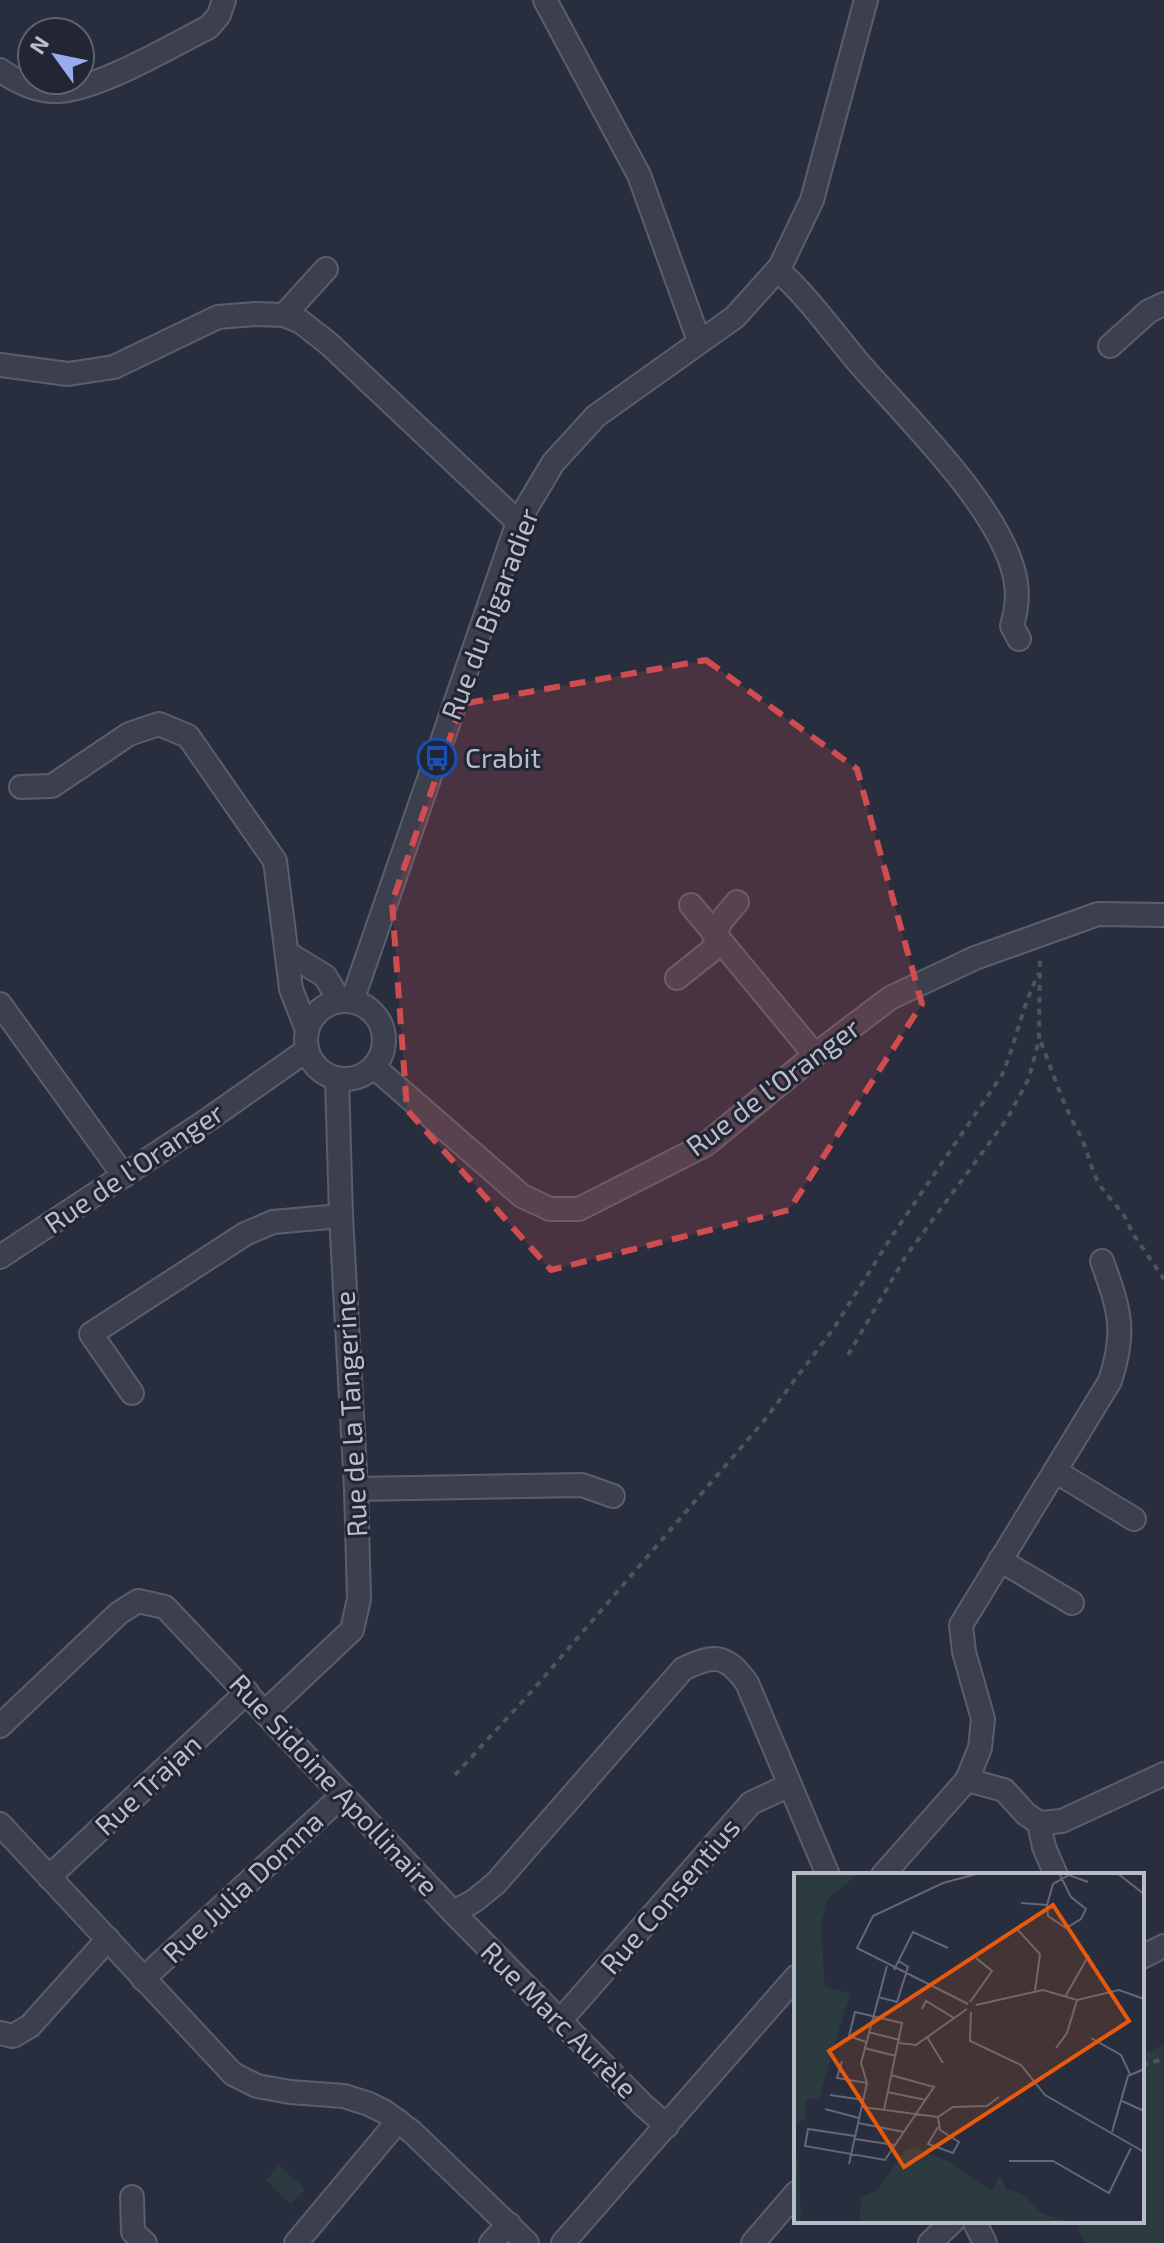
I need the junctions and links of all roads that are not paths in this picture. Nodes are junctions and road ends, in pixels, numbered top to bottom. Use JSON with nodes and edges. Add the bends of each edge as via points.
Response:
{"nodes":[{"id":1,"x":224,"y":0,"type":"edge"},
{"id":2,"x":545,"y":0,"type":"edge"},
{"id":3,"x":866,"y":0,"type":"edge"},
{"id":4,"x":0,"y":70,"type":"edge"},
{"id":5,"x":326,"y":269,"type":"dead end"},
{"id":6,"x":778,"y":270,"type":"junction"},
{"id":7,"x":1164,"y":304,"type":"edge"},
{"id":8,"x":284,"y":315,"type":"junction"},
{"id":9,"x":699,"y":341,"type":"junction"},
{"id":10,"x":1110,"y":346,"type":"dead end"},
{"id":11,"x":0,"y":365,"type":"edge"},
{"id":12,"x":518,"y":522,"type":"junction"},
{"id":13,"x":1019,"y":639,"type":"dead end"},
{"id":14,"x":21,"y":787,"type":"dead end"},
{"id":15,"x":737,"y":902,"type":"dead end"},
{"id":16,"x":691,"y":905,"type":"dead end"},
{"id":17,"x":1164,"y":915,"type":"edge"},
{"id":18,"x":718,"y":939,"type":"junction"},
{"id":19,"x":287,"y":953,"type":"junction"},
{"id":20,"x":677,"y":978,"type":"dead end"},
{"id":21,"x":346,"y":1001,"type":"junction"},
{"id":22,"x":0,"y":1004,"type":"edge"},
{"id":23,"x":307,"y":1040,"type":"junction"},
{"id":24,"x":815,"y":1055,"type":"junction"},
{"id":25,"x":374,"y":1067,"type":"junction"},
{"id":26,"x":337,"y":1079,"type":"junction"},
{"id":27,"x":124,"y":1176,"type":"junction"},
{"id":28,"x":341,"y":1216,"type":"junction"},
{"id":29,"x":0,"y":1257,"type":"edge"},
{"id":30,"x":1102,"y":1261,"type":"dead end"},
{"id":31,"x":132,"y":1393,"type":"dead end"},
{"id":32,"x":1055,"y":1471,"type":"junction"},
{"id":33,"x":356,"y":1489,"type":"junction"},
{"id":34,"x":613,"y":1496,"type":"dead end"},
{"id":35,"x":1134,"y":1519,"type":"dead end"},
{"id":36,"x":1000,"y":1560,"type":"junction"},
{"id":37,"x":1072,"y":1603,"type":"dead end"},
{"id":38,"x":247,"y":1692,"type":"junction"},
{"id":39,"x":265,"y":1712,"type":"junction"},
{"id":40,"x":0,"y":1726,"type":"edge"},
{"id":41,"x":1164,"y":1774,"type":"edge"},
{"id":42,"x":967,"y":1780,"type":"junction"},
{"id":43,"x":790,"y":1785,"type":"junction"},
{"id":44,"x":343,"y":1795,"type":"junction"},
{"id":45,"x":1039,"y":1823,"type":"junction"},
{"id":46,"x":0,"y":1824,"type":"edge"},
{"id":47,"x":827,"y":1873,"type":"edge"},
{"id":48,"x":885,"y":1873,"type":"edge"},
{"id":49,"x":1055,"y":1873,"type":"edge"},
{"id":50,"x":49,"y":1877,"type":"junction"},
{"id":51,"x":453,"y":1912,"type":"junction"},
{"id":52,"x":108,"y":1939,"type":"junction"},
{"id":53,"x":1164,"y":1946,"type":"edge"},
{"id":54,"x":1144,"y":1956,"type":"edge"},
{"id":55,"x":143,"y":1979,"type":"junction"},
{"id":56,"x":794,"y":1979,"type":"edge"},
{"id":57,"x":560,"y":2021,"type":"junction"},
{"id":58,"x":0,"y":2033,"type":"edge"},
{"id":59,"x":398,"y":2121,"type":"junction"},
{"id":60,"x":667,"y":2126,"type":"junction"},
{"id":61,"x":794,"y":2195,"type":"edge"},
{"id":62,"x":132,"y":2197,"type":"dead end"},
{"id":63,"x":951,"y":2223,"type":"edge"},
{"id":64,"x":975,"y":2223,"type":"edge"},
{"id":65,"x":509,"y":2224,"type":"junction"},
{"id":66,"x":145,"y":2243,"type":"edge"},
{"id":67,"x":296,"y":2243,"type":"edge"},
{"id":68,"x":491,"y":2243,"type":"edge"},
{"id":69,"x":527,"y":2243,"type":"edge"},
{"id":70,"x":563,"y":2243,"type":"edge"},
{"id":71,"x":753,"y":2243,"type":"edge"},
{"id":72,"x":930,"y":2243,"type":"edge"},
{"id":73,"x":985,"y":2243,"type":"edge"}],
"edges":[{"from":1,"to":4,"type":"street","via":[[209,27],[95,83],[46,90]]},
{"from":2,"to":9,"type":"street","via":[[639,175]]},
{"from":3,"to":6,"type":"street","name":"Rue du Bigaradier","via":[[812,200]]},
{"from":5,"to":8,"type":"street"},
{"from":6,"to":9,"type":"street","name":"Rue du Bigaradier","via":[[735,317]]},
{"from":6,"to":13,"type":"street","via":[[968,489],[1011,565],[1018,605],[1012,626]]},
{"from":7,"to":10,"type":"street"},
{"from":8,"to":11,"type":"street","via":[[218,317],[114,367],[68,374]]},
{"from":8,"to":12,"type":"street","via":[[328,343]]},
{"from":9,"to":12,"type":"street","name":"Rue du Bigaradier","via":[[596,416],[553,463]]},
{"from":12,"to":21,"type":"street","name":"Rue du Bigaradier"},
{"from":14,"to":19,"type":"street","via":[[52,786],[129,734],[159,724],[188,736],[275,861]]},
{"from":15,"to":18,"type":"street","via":[[722,920]]},
{"from":16,"to":18,"type":"street"},
{"from":17,"to":24,"type":"street","name":"Rue de l'Oranger","via":[[1098,914],[975,958],[890,998]]},
{"from":18,"to":20,"type":"street"},
{"from":18,"to":24,"type":"street"},
{"from":19,"to":21,"type":"street","via":[[325,976]]},
{"from":19,"to":23,"type":"street","via":[[291,989]]},
{"from":21,"to":23,"type":"street","via":[[314,1016]]},
{"from":21,"to":25,"type":"street","via":[[368,1008],[384,1029],[385,1043]]},
{"from":22,"to":27,"type":"street"},
{"from":23,"to":26,"type":"street","via":[[313,1063]]},
{"from":23,"to":27,"type":"street","name":"Rue de l'Oranger"},
{"from":24,"to":25,"type":"street","name":"Rue de l'Oranger","via":[[705,1145],[579,1209],[550,1209],[522,1196]]},
{"from":25,"to":26,"type":"street","via":[[351,1079]]},
{"from":26,"to":28,"type":"street","name":"Rue de la Tangerine"},
{"from":27,"to":29,"type":"street","name":"Rue de l'Oranger"},
{"from":28,"to":31,"type":"street","via":[[273,1222],[245,1234],[91,1334]]},
{"from":28,"to":33,"type":"street","name":"Rue de la Tangerine"},
{"from":30,"to":32,"type":"street","via":[[1119,1309],[1118,1354],[1110,1381]]},
{"from":32,"to":35,"type":"street"},
{"from":32,"to":36,"type":"street"},
{"from":33,"to":34,"type":"street","via":[[582,1485]]},
{"from":33,"to":39,"type":"street","name":"Rue de la Tangerine","via":[[359,1599],[352,1630]]},
{"from":36,"to":37,"type":"street"},
{"from":36,"to":42,"type":"street","via":[[961,1625],[983,1719],[980,1748]]},
{"from":38,"to":39,"type":"street","name":"Rue Sidoine Apollinaire"},
{"from":38,"to":40,"type":"street","name":"Rue Sidoine Apollinaire","via":[[165,1607],[138,1601]]},
{"from":38,"to":50,"type":"street","name":"Rue Trajan"},
{"from":39,"to":44,"type":"street","name":"Rue Sidoine Apollinaire"},
{"from":41,"to":45,"type":"street","via":[[1062,1821]]},
{"from":42,"to":45,"type":"street","via":[[1004,1790]]},
{"from":42,"to":48,"type":"street"},
{"from":43,"to":47,"type":"street","name":"Rue Sidoine Apollinaire"},
{"from":43,"to":51,"type":"street","name":"Rue Sidoine Apollinaire","via":[[747,1683],[735,1666],[705,1658],[683,1669],[496,1883]]},
{"from":43,"to":57,"type":"street","name":"Rue Consentius","via":[[751,1803]]},
{"from":44,"to":51,"type":"street","name":"Rue Sidoine Apollinaire"},
{"from":44,"to":55,"type":"street","name":"Rue Julia Domna"},
{"from":45,"to":49,"type":"street"},
{"from":46,"to":50,"type":"street"},
{"from":50,"to":52,"type":"street"},
{"from":51,"to":57,"type":"street","name":"Rue Marc Aurèle"},
{"from":52,"to":55,"type":"street"},
{"from":52,"to":58,"type":"street","via":[[30,2026],[13,2036]]},
{"from":53,"to":54,"type":"street"},
{"from":55,"to":59,"type":"street","via":[[233,2074],[277,2090],[344,2096]]},
{"from":56,"to":60,"type":"street"},
{"from":57,"to":60,"type":"street","name":"Rue Marc Aurèle"},
{"from":59,"to":65,"type":"street"},
{"from":59,"to":67,"type":"street"},
{"from":60,"to":70,"type":"street"},
{"from":61,"to":71,"type":"street"},
{"from":62,"to":66,"type":"street","via":[[133,2232]]},
{"from":63,"to":72,"type":"street"},
{"from":64,"to":73,"type":"street"},
{"from":65,"to":68,"type":"street"},
{"from":65,"to":69,"type":"street"}]}
